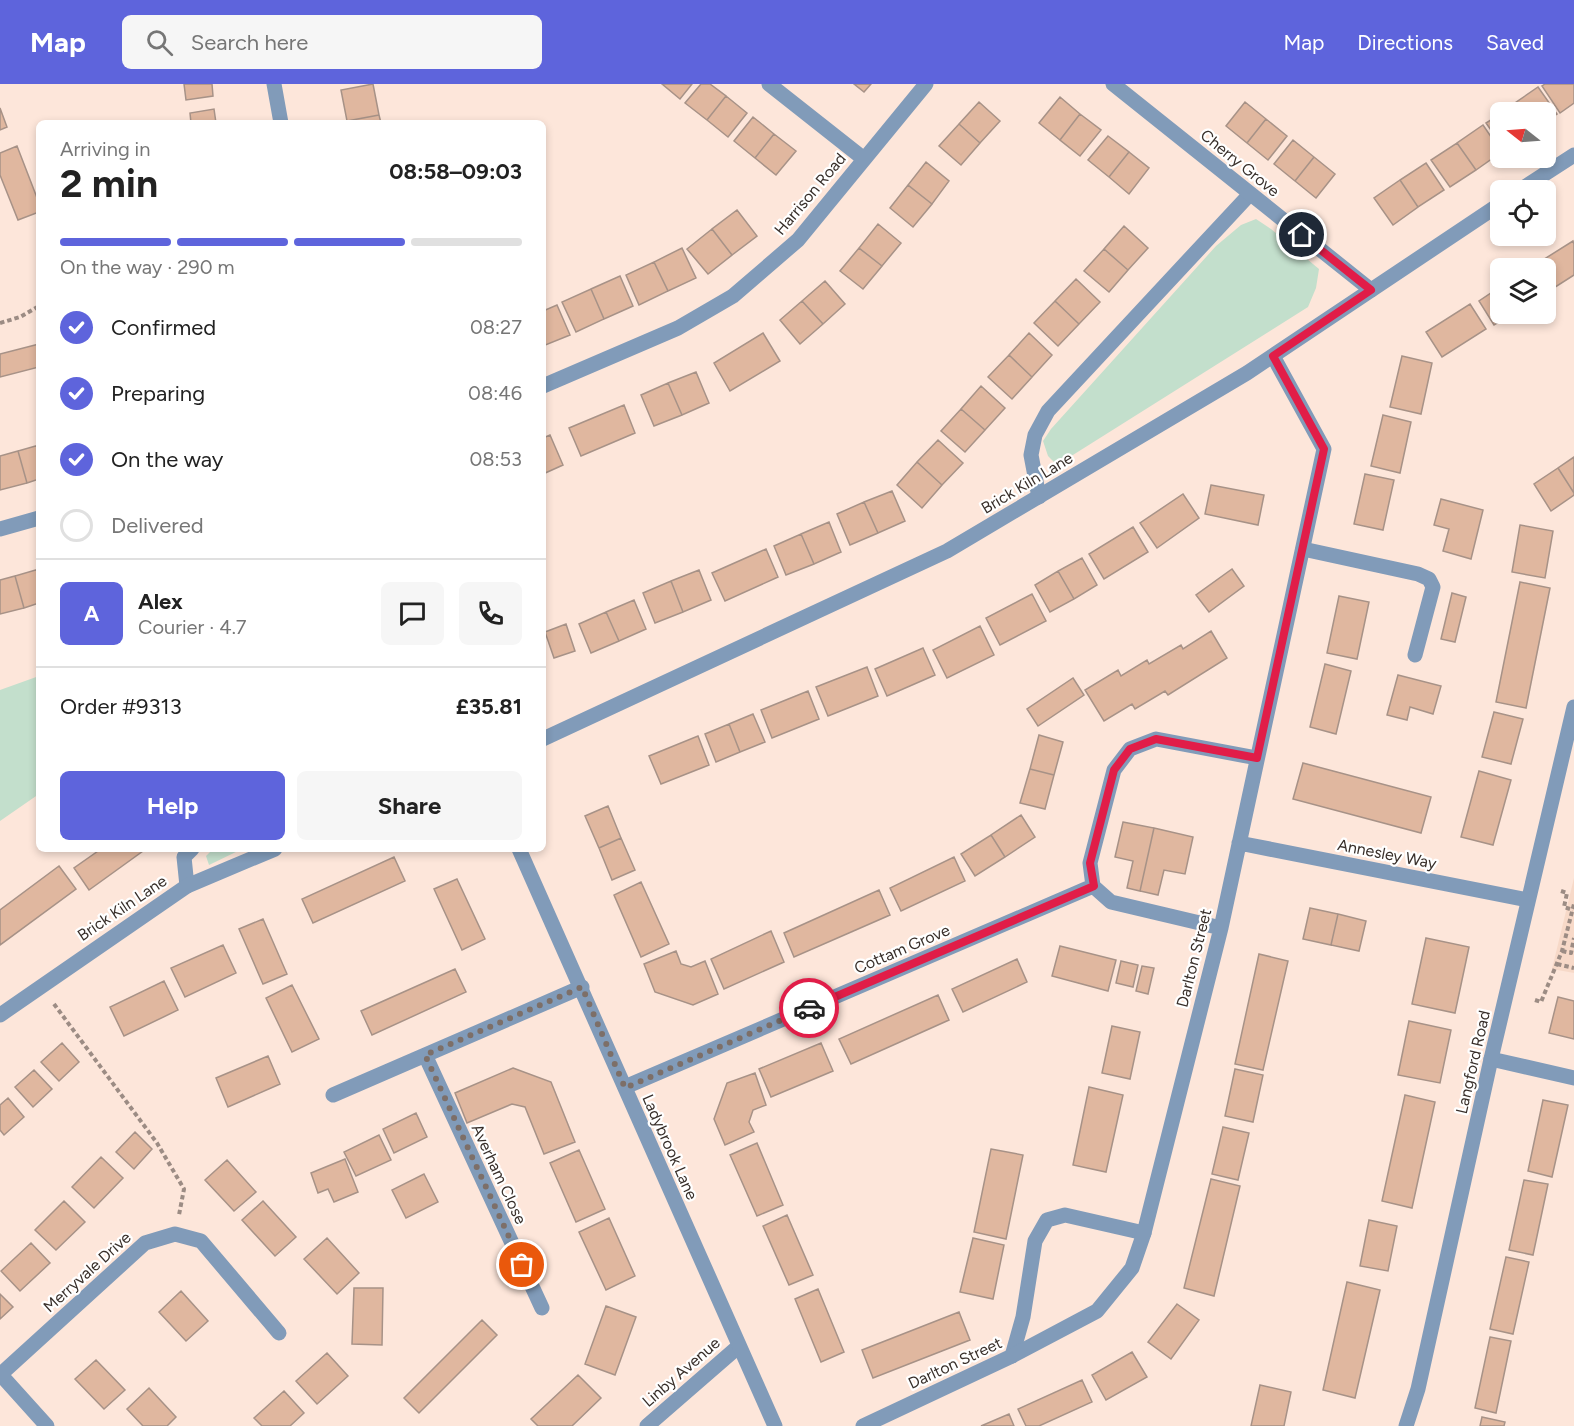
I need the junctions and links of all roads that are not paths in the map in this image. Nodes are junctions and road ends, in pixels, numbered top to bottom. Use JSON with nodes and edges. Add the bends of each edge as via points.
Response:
{"nodes":[{"id":1,"x":274,"y":84,"type":"edge"},
{"id":2,"x":769,"y":84,"type":"edge"},
{"id":3,"x":926,"y":84,"type":"edge"},
{"id":4,"x":1115,"y":85,"type":"edge"},
{"id":5,"x":280,"y":120,"type":"edge"},
{"id":6,"x":1574,"y":155,"type":"edge"},
{"id":7,"x":864,"y":159,"type":"junction"},
{"id":8,"x":1535,"y":180,"type":"edge"},
{"id":9,"x":1250,"y":194,"type":"junction"},
{"id":10,"x":1490,"y":211,"type":"edge"},
{"id":11,"x":1371,"y":290,"type":"junction"},
{"id":12,"x":1273,"y":356,"type":"junction"},
{"id":13,"x":546,"y":385,"type":"edge"},
{"id":14,"x":1039,"y":497,"type":"junction"},
{"id":15,"x":36,"y":519,"type":"edge"},
{"id":16,"x":0,"y":529,"type":"edge"},
{"id":17,"x":1303,"y":549,"type":"junction"},
{"id":18,"x":1415,"y":656,"type":"dead end"},
{"id":19,"x":1574,"y":707,"type":"edge"},
{"id":20,"x":546,"y":739,"type":"edge"},
{"id":21,"x":1569,"y":749,"type":"edge"},
{"id":22,"x":1257,"y":758,"type":"junction"},
{"id":23,"x":1239,"y":843,"type":"junction"},
{"id":24,"x":189,"y":852,"type":"edge"},
{"id":25,"x":268,"y":852,"type":"edge"},
{"id":26,"x":520,"y":852,"type":"edge"},
{"id":27,"x":187,"y":886,"type":"junction"},
{"id":28,"x":1094,"y":886,"type":"junction"},
{"id":29,"x":1528,"y":900,"type":"junction"},
{"id":30,"x":1221,"y":928,"type":"junction"},
{"id":31,"x":582,"y":987,"type":"junction"},
{"id":32,"x":0,"y":1015,"type":"edge"},
{"id":33,"x":425,"y":1055,"type":"junction"},
{"id":34,"x":1491,"y":1059,"type":"junction"},
{"id":35,"x":1574,"y":1078,"type":"edge"},
{"id":36,"x":625,"y":1088,"type":"junction"},
{"id":37,"x":333,"y":1095,"type":"dead end"},
{"id":38,"x":1144,"y":1233,"type":"junction"},
{"id":39,"x":542,"y":1308,"type":"dead end"},
{"id":40,"x":279,"y":1333,"type":"dead end"},
{"id":41,"x":739,"y":1346,"type":"junction"},
{"id":42,"x":1012,"y":1356,"type":"junction"},
{"id":43,"x":0,"y":1375,"type":"edge"},
{"id":44,"x":47,"y":1426,"type":"edge"},
{"id":45,"x":647,"y":1426,"type":"edge"},
{"id":46,"x":775,"y":1426,"type":"edge"},
{"id":47,"x":863,"y":1426,"type":"edge"},
{"id":48,"x":1406,"y":1426,"type":"edge"}],
"edges":[{"from":1,"to":5,"type":"street"},
{"from":2,"to":7,"type":"street"},
{"from":3,"to":7,"type":"street","name":"Harrison Road"},
{"from":4,"to":9,"type":"street","name":"Cherry Grove"},
{"from":6,"to":8,"type":"street"},
{"from":7,"to":13,"type":"street","name":"Harrison Road","via":[[798,240],[733,296],[678,327]]},
{"from":9,"to":11,"type":"street","name":"Cherry Grove"},
{"from":9,"to":14,"type":"street","via":[[1048,411],[1035,435],[1031,455]]},
{"from":10,"to":11,"type":"street","name":"Brick Kiln Lane"},
{"from":11,"to":12,"type":"street","name":"Brick Kiln Lane"},
{"from":12,"to":14,"type":"street","name":"Brick Kiln Lane"},
{"from":12,"to":17,"type":"street","name":"Darlton Street","via":[[1324,449]]},
{"from":14,"to":20,"type":"street","name":"Brick Kiln Lane","via":[[947,551]]},
{"from":15,"to":16,"type":"street"},
{"from":17,"to":18,"type":"street","via":[[1429,579],[1433,587]]},
{"from":17,"to":22,"type":"street","name":"Darlton Street"},
{"from":19,"to":21,"type":"street","name":"Langford Road"},
{"from":21,"to":29,"type":"street","name":"Langford Road"},
{"from":22,"to":23,"type":"street","name":"Darlton Street"},
{"from":22,"to":28,"type":"street","via":[[1156,739],[1130,749],[1114,770],[1090,863]]},
{"from":23,"to":29,"type":"street","name":"Annesley Way"},
{"from":23,"to":30,"type":"street","name":"Darlton Street"},
{"from":24,"to":27,"type":"street","via":[[184,857]]},
{"from":25,"to":27,"type":"street","name":"Brick Kiln Lane"},
{"from":26,"to":31,"type":"street","name":"Ladybrook Lane"},
{"from":27,"to":32,"type":"street","name":"Brick Kiln Lane"},
{"from":28,"to":30,"type":"street","via":[[1110,903]]},
{"from":28,"to":36,"type":"street","name":"Cottam Grove"},
{"from":29,"to":34,"type":"street","name":"Langford Road"},
{"from":30,"to":38,"type":"street","name":"Darlton Street"},
{"from":31,"to":33,"type":"street"},
{"from":31,"to":36,"type":"street","name":"Ladybrook Lane"},
{"from":33,"to":37,"type":"street"},
{"from":33,"to":39,"type":"street","name":"Averham Close"},
{"from":34,"to":35,"type":"street"},
{"from":34,"to":48,"type":"street","name":"Langford Road","via":[[1418,1389]]},
{"from":36,"to":41,"type":"street","name":"Ladybrook Lane"},
{"from":38,"to":42,"type":"street","name":"Darlton Street","via":[[1132,1268],[1097,1311]]},
{"from":38,"to":42,"type":"street","via":[[1065,1215],[1047,1220],[1035,1241],[1023,1317]]},
{"from":40,"to":43,"type":"street","name":"Merryvale Drive","via":[[201,1241],[176,1234],[145,1243]]},
{"from":41,"to":45,"type":"street","name":"Linby Avenue"},
{"from":41,"to":46,"type":"street","name":"Ladybrook Lane"},
{"from":42,"to":47,"type":"street","name":"Darlton Street"},
{"from":43,"to":44,"type":"street"}]}
